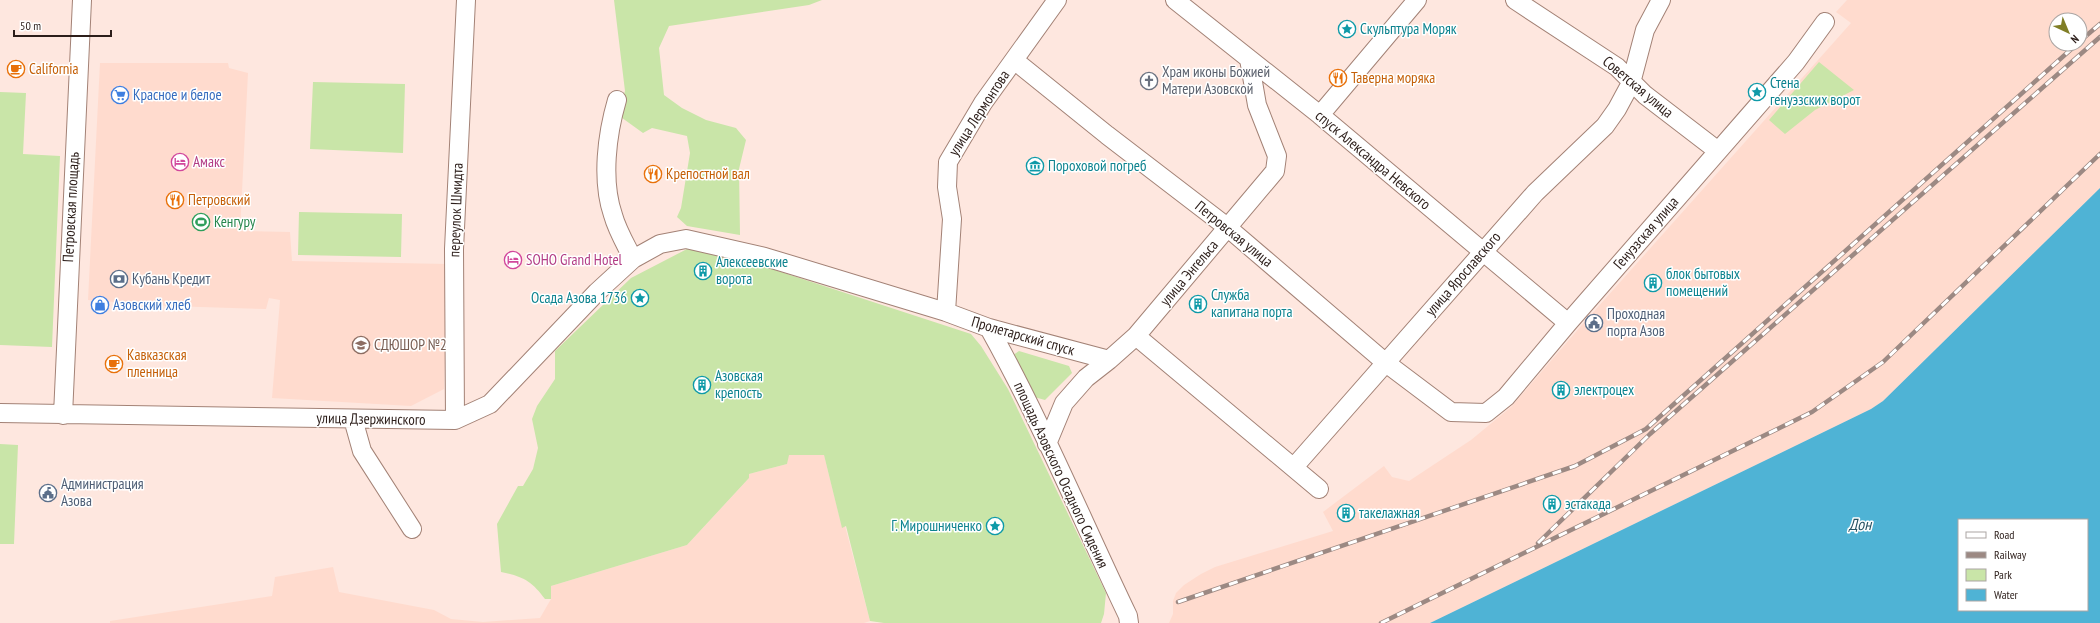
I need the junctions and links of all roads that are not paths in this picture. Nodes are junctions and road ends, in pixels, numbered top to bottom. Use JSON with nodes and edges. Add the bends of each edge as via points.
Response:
{"nodes":[{"id":1,"x":82,"y":0,"type":"edge"},
{"id":2,"x":466,"y":0,"type":"edge"},
{"id":3,"x":1058,"y":0,"type":"edge"},
{"id":4,"x":1175,"y":0,"type":"edge"},
{"id":5,"x":1417,"y":0,"type":"edge"},
{"id":6,"x":1515,"y":0,"type":"edge"},
{"id":7,"x":1661,"y":0,"type":"edge"},
{"id":8,"x":1825,"y":22,"type":"dead end"},
{"id":9,"x":1249,"y":59,"type":"junction"},
{"id":10,"x":1014,"y":60,"type":"junction"},
{"id":11,"x":1631,"y":83,"type":"junction"},
{"id":12,"x":617,"y":100,"type":"dead end"},
{"id":13,"x":1320,"y":115,"type":"junction"},
{"id":14,"x":1718,"y":151,"type":"junction"},
{"id":15,"x":1228,"y":227,"type":"junction"},
{"id":16,"x":674,"y":240,"type":"joint"},
{"id":17,"x":1483,"y":251,"type":"junction"},
{"id":18,"x":633,"y":259,"type":"junction"},
{"id":19,"x":946,"y":312,"type":"junction"},
{"id":20,"x":1568,"y":323,"type":"junction"},
{"id":21,"x":989,"y":328,"type":"junction"},
{"id":22,"x":1136,"y":336,"type":"junction"},
{"id":23,"x":1109,"y":360,"type":"junction"},
{"id":24,"x":1386,"y":363,"type":"junction"},
{"id":25,"x":1451,"y":412,"type":"joint"},
{"id":26,"x":0,"y":413,"type":"edge"},
{"id":27,"x":63,"y":415,"type":"junction"},
{"id":28,"x":353,"y":419,"type":"junction"},
{"id":29,"x":455,"y":420,"type":"junction"},
{"id":30,"x":1047,"y":444,"type":"junction"},
{"id":31,"x":1294,"y":467,"type":"junction"},
{"id":32,"x":1318,"y":488,"type":"dead end"},
{"id":33,"x":412,"y":529,"type":"dead end"},
{"id":34,"x":1129,"y":623,"type":"edge"}],
"edges":[{"from":1,"to":27,"type":"street","name":"Петровская площадь"},
{"from":2,"to":29,"type":"street","name":"переулок Шмидта","via":[[454,249]]},
{"from":3,"to":10,"type":"street","name":"улица Лермонтова"},
{"from":4,"to":9,"type":"street","name":"спуск Александра Невского"},
{"from":5,"to":13,"type":"street"},
{"from":6,"to":11,"type":"street","name":"Советская улица","via":[[1617,67]]},
{"from":7,"to":11,"type":"street","via":[[1646,30]]},
{"from":8,"to":14,"type":"street","name":"Генуэзская улица","via":[[1796,62]]},
{"from":9,"to":13,"type":"street","name":"спуск Александра Невского"},
{"from":9,"to":15,"type":"street","name":"улица Энгельса","via":[[1257,105],[1277,156],[1275,171]]},
{"from":10,"to":15,"type":"street","name":"Петровская улица"},
{"from":10,"to":19,"type":"street","name":"улица Лермонтова","via":[[983,103],[948,162],[947,187],[952,219]]},
{"from":11,"to":14,"type":"street","name":"Советская улица"},
{"from":11,"to":17,"type":"street","name":"улица Ярославского","via":[[1605,126],[1535,193]]},
{"from":12,"to":18,"type":"street","via":[[610,123],[605,170],[612,214]]},
{"from":13,"to":17,"type":"street","name":"спуск Александра Невского"},
{"from":14,"to":20,"type":"street","name":"Генуэзская улица"},
{"from":15,"to":22,"type":"street","name":"улица Энгельса"},
{"from":15,"to":24,"type":"street","name":"Петровская улица"},
{"from":16,"to":18,"type":"street","name":"улица Дзержинского","via":[[660,244]]},
{"from":16,"to":19,"type":"street","name":"Пролетарский спуск","via":[[686,239],[765,257]]},
{"from":17,"to":20,"type":"street","name":"спуск Александра Невского"},
{"from":17,"to":24,"type":"street","name":"улица Ярославского"},
{"from":18,"to":29,"type":"street","name":"улица Дзержинского","via":[[597,292],[490,404]]},
{"from":19,"to":21,"type":"street","name":"Пролетарский спуск"},
{"from":20,"to":25,"type":"street","name":"Генуэзская улица","via":[[1506,397],[1486,413]]},
{"from":21,"to":23,"type":"street","name":"Пролетарский спуск"},
{"from":21,"to":30,"type":"street","name":"площадь Азовского Осадного Сидения"},
{"from":22,"to":23,"type":"street"},
{"from":22,"to":31,"type":"street"},
{"from":23,"to":30,"type":"street","via":[[1086,378],[1064,403]]},
{"from":24,"to":25,"type":"street","name":"Петровская улица"},
{"from":24,"to":31,"type":"street","name":"улица Ярославского"},
{"from":26,"to":27,"type":"street","name":"улица Дзержинского"},
{"from":27,"to":28,"type":"street","name":"улица Дзержинского"},
{"from":28,"to":29,"type":"street","name":"улица Дзержинского"},
{"from":28,"to":33,"type":"street","via":[[362,451]]},
{"from":30,"to":34,"type":"street","name":"площадь Азовского Осадного Сидения","via":[[1128,616]]},
{"from":31,"to":32,"type":"street"}]}
